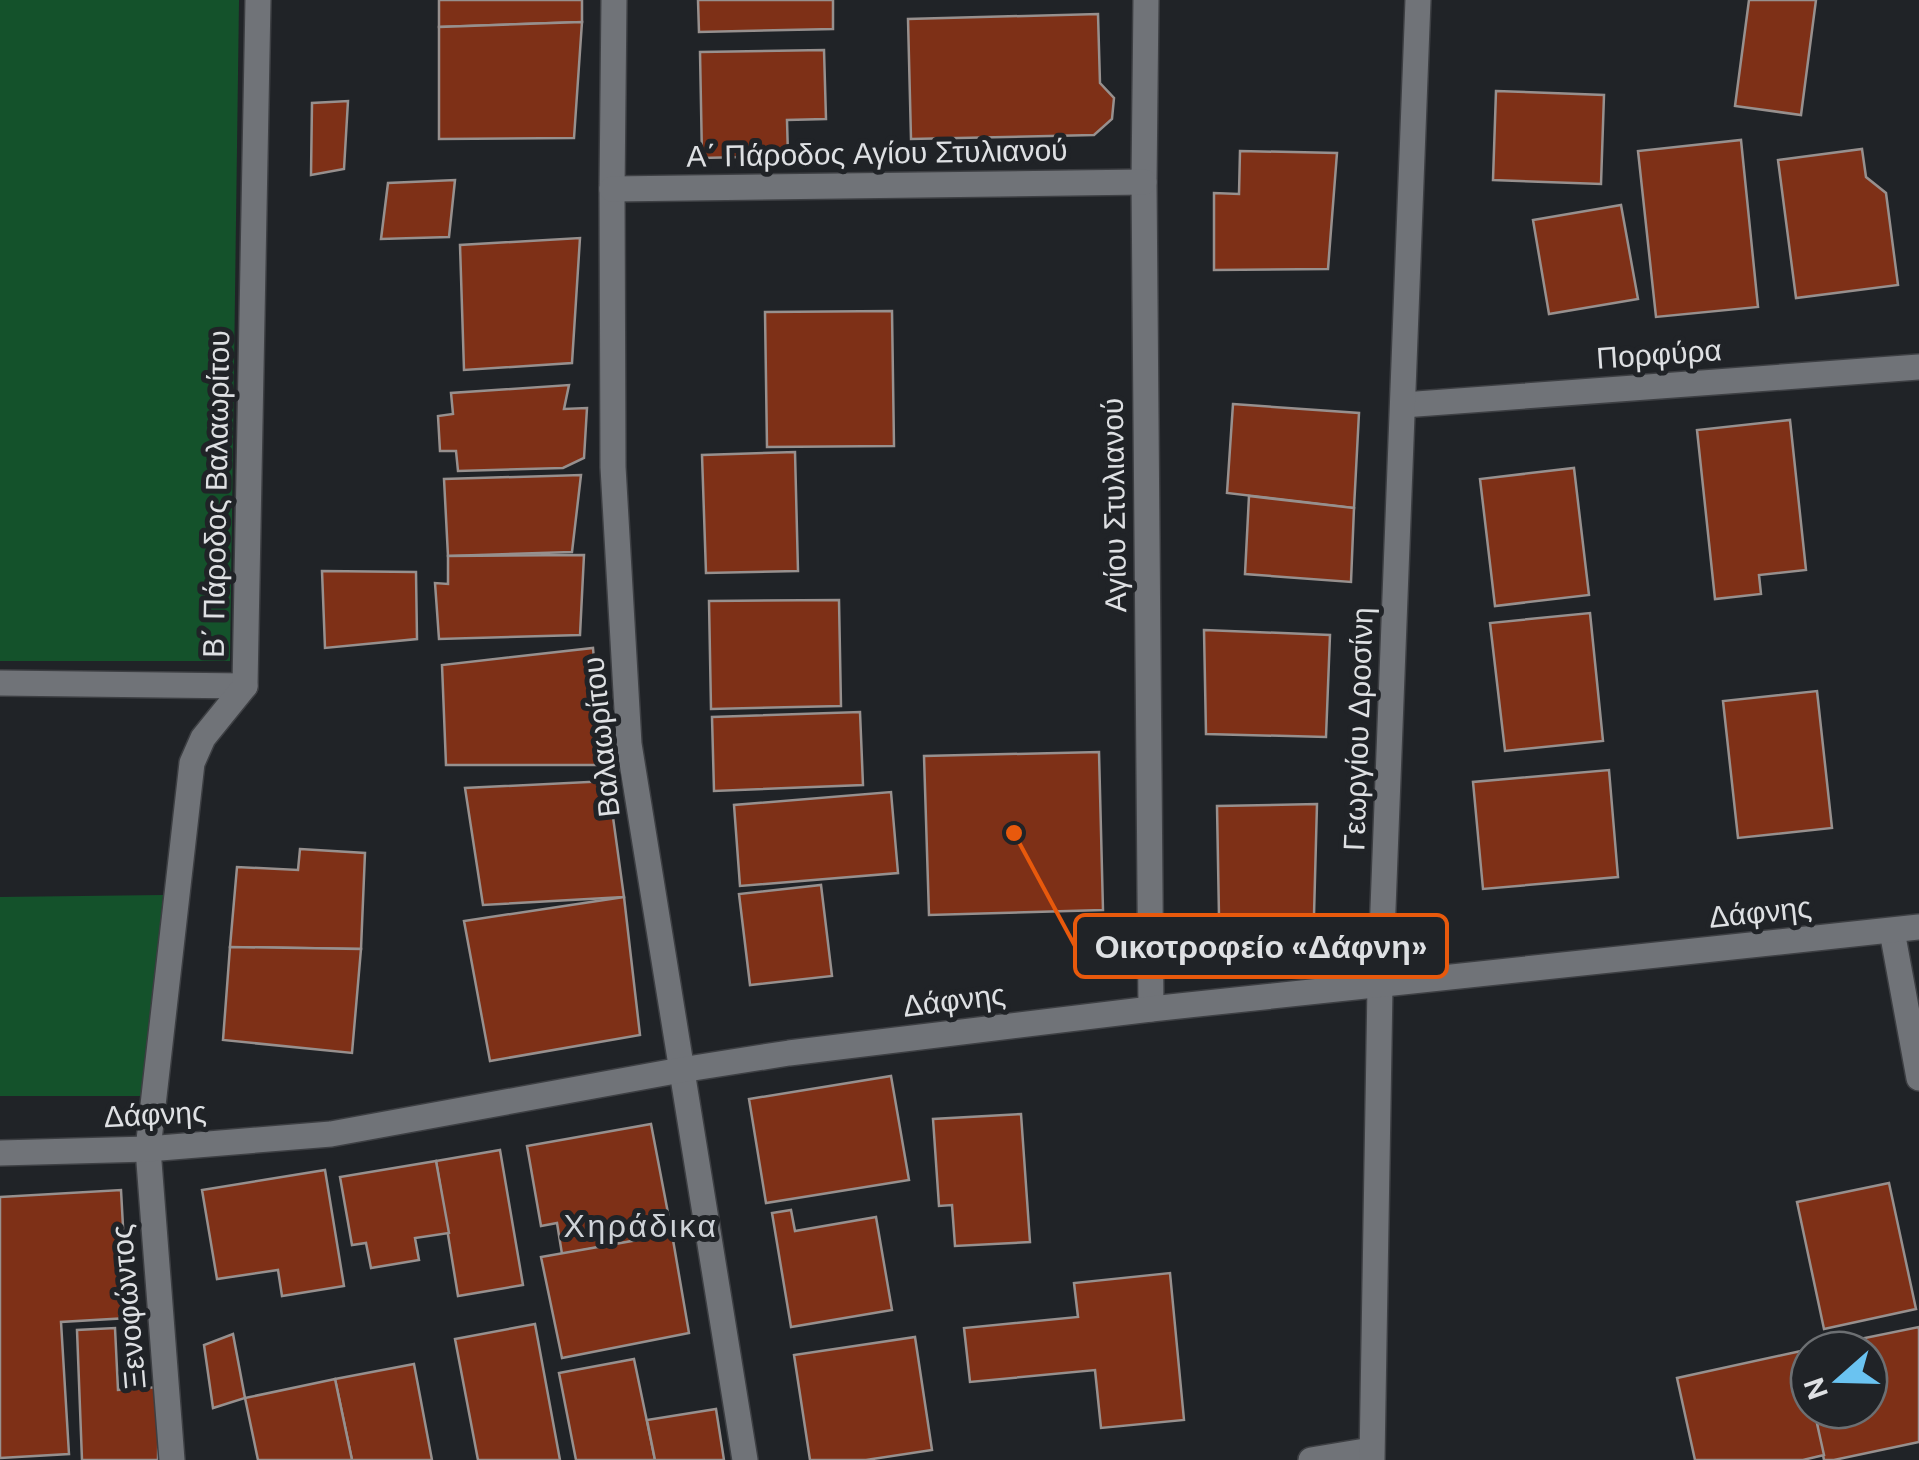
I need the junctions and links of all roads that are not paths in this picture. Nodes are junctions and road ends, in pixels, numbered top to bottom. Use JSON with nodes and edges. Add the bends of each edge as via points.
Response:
{"nodes":[{"id":1,"x":258,"y":0,"type":"edge"},
{"id":2,"x":614,"y":0,"type":"edge"},
{"id":3,"x":1146,"y":0,"type":"edge"},
{"id":4,"x":1418,"y":0,"type":"edge"},
{"id":5,"x":1144,"y":182,"type":"junction"},
{"id":6,"x":612,"y":189,"type":"junction"},
{"id":7,"x":1919,"y":368,"type":"edge"},
{"id":8,"x":1403,"y":405,"type":"junction"},
{"id":9,"x":0,"y":683,"type":"edge"},
{"id":10,"x":245,"y":686,"type":"junction"},
{"id":11,"x":1919,"y":927,"type":"edge"},
{"id":12,"x":1892,"y":931,"type":"junction"},
{"id":13,"x":1380,"y":986,"type":"junction"},
{"id":14,"x":1151,"y":1009,"type":"junction"},
{"id":15,"x":680,"y":1070,"type":"junction"},
{"id":16,"x":1919,"y":1078,"type":"edge"},
{"id":17,"x":148,"y":1149,"type":"junction"},
{"id":18,"x":0,"y":1152,"type":"edge"},
{"id":19,"x":1372,"y":1455,"type":"edge"},
{"id":20,"x":172,"y":1460,"type":"edge"},
{"id":21,"x":745,"y":1460,"type":"edge"},
{"id":22,"x":1311,"y":1460,"type":"edge"}],
"edges":[{"from":1,"to":10,"type":"street","name":"Β΄ Πάροδος Βαλαωρίτου"},
{"from":2,"to":6,"type":"street","name":"Βαλαωρίτου"},
{"from":3,"to":5,"type":"street","name":"Αγίου Στυλιανού"},
{"from":4,"to":8,"type":"street","name":"Γεωργίου Δροσίνη"},
{"from":5,"to":6,"type":"street","name":"Α΄ Πάροδος Αγίου Στυλιανού"},
{"from":5,"to":14,"type":"street","name":"Αγίου Στυλιανού"},
{"from":6,"to":15,"type":"street","name":"Βαλαωρίτου","via":[[613,468],[629,744]]},
{"from":7,"to":8,"type":"street","name":"Πορφύρα"},
{"from":8,"to":13,"type":"street","name":"Γεωργίου Δροσίνη"},
{"from":9,"to":10,"type":"street"},
{"from":10,"to":17,"type":"street","name":"Β΄ Πάροδος Βαλαωρίτου","via":[[203,738],[192,763]]},
{"from":11,"to":12,"type":"street","name":"Δάφνης"},
{"from":12,"to":13,"type":"street","name":"Δάφνης"},
{"from":12,"to":16,"type":"street"},
{"from":13,"to":14,"type":"street","name":"Δάφνης"},
{"from":13,"to":19,"type":"street","name":"Γεωργίου Δροσίνη"},
{"from":14,"to":15,"type":"street","name":"Δάφνης"},
{"from":15,"to":17,"type":"street","name":"Δάφνης","via":[[330,1134]]},
{"from":15,"to":21,"type":"street","name":"Βαλαωρίτου"},
{"from":17,"to":18,"type":"street","name":"Δάφνης"},
{"from":17,"to":20,"type":"street","name":"Ξενοφώντος"},
{"from":19,"to":22,"type":"street"}]}
